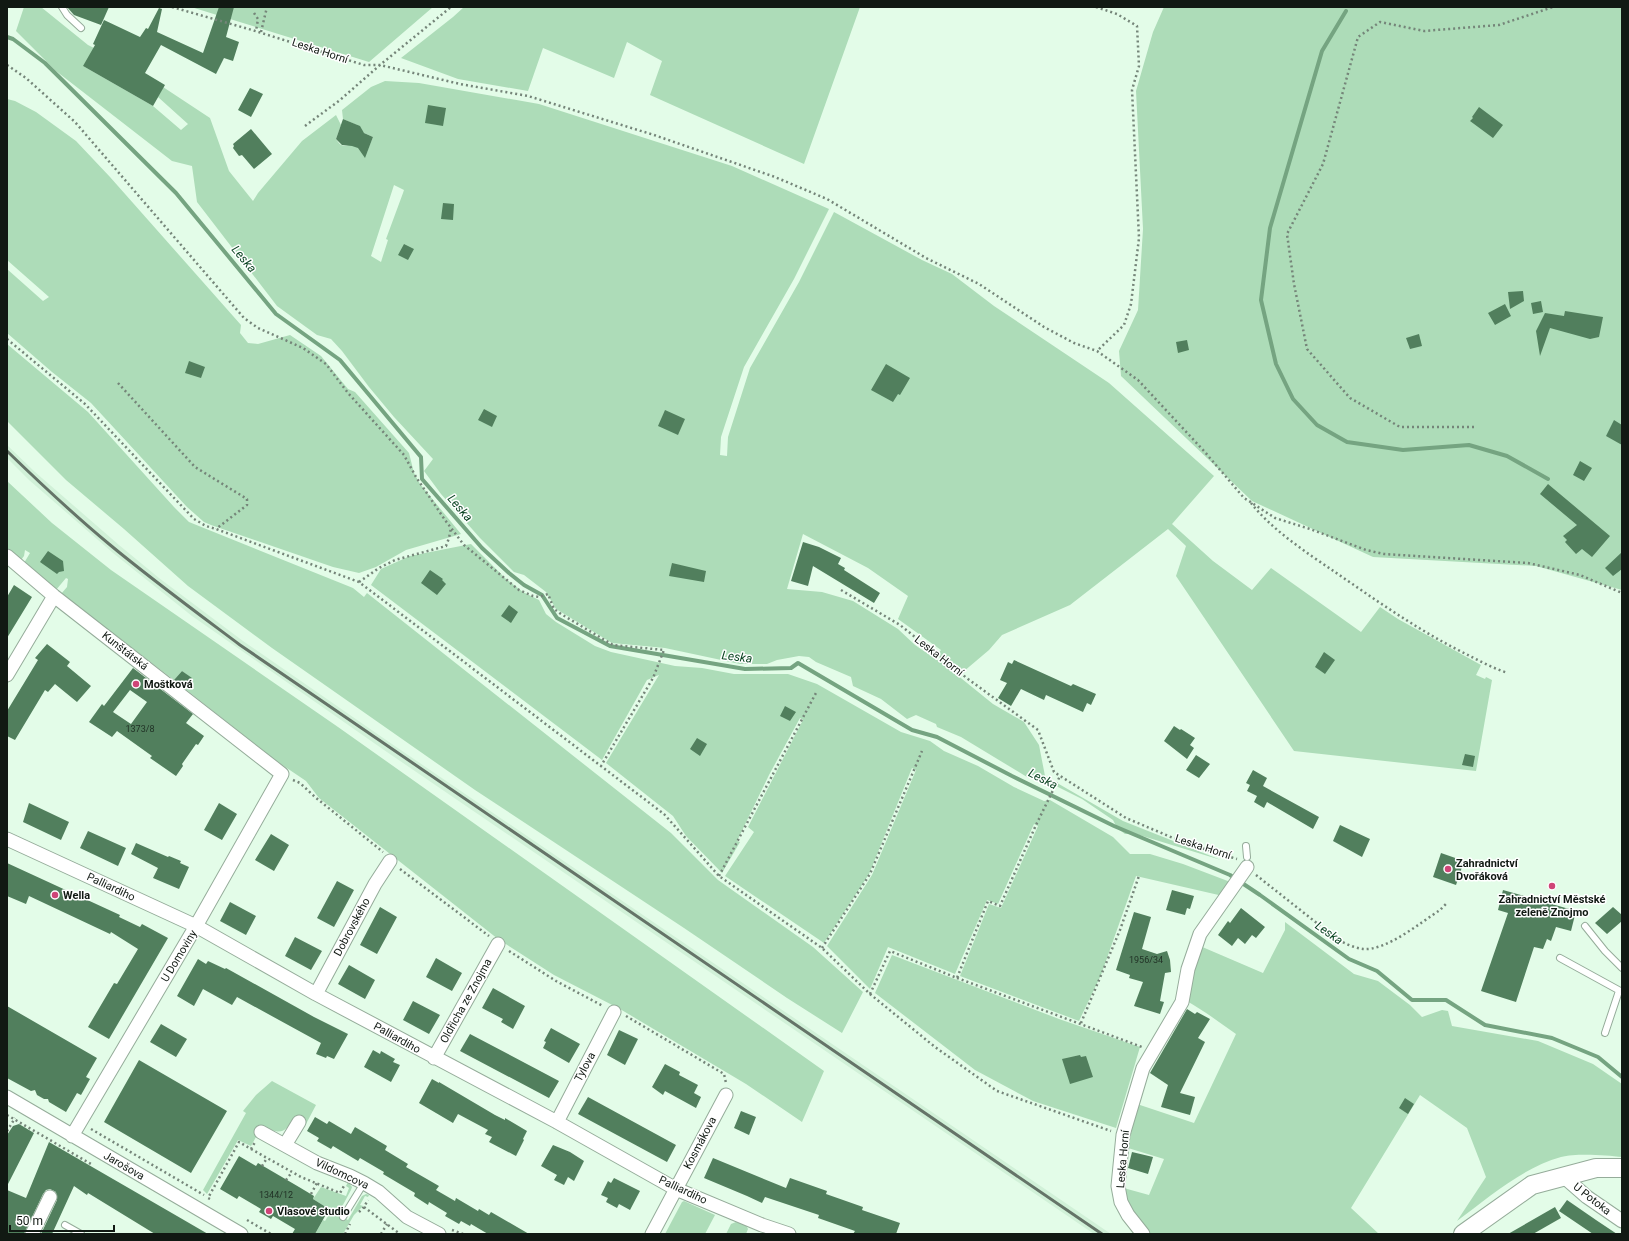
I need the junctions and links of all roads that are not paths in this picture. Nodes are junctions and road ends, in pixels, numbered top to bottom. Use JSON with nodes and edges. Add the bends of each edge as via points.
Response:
{"nodes":[{"id":1,"x":62,"y":7,"type":"edge"},
{"id":2,"x":81,"y":28,"type":"dead end"},
{"id":3,"x":7,"y":556,"type":"edge"},
{"id":4,"x":54,"y":596,"type":"junction"},
{"id":5,"x":7,"y":675,"type":"edge"},
{"id":6,"x":282,"y":774,"type":"joint"},
{"id":7,"x":7,"y":839,"type":"edge"},
{"id":8,"x":1246,"y":846,"type":"dead end"},
{"id":9,"x":390,"y":861,"type":"road end"},
{"id":10,"x":1243,"y":870,"type":"joint"},
{"id":11,"x":196,"y":926,"type":"junction"},
{"id":12,"x":1585,"y":926,"type":"dead end"},
{"id":13,"x":498,"y":944,"type":"dead end"},
{"id":14,"x":1560,"y":958,"type":"dead end"},
{"id":15,"x":1622,"y":968,"type":"edge"},
{"id":16,"x":1621,"y":991,"type":"edge"},
{"id":17,"x":316,"y":994,"type":"junction"},
{"id":18,"x":614,"y":1012,"type":"road end"},
{"id":19,"x":1605,"y":1033,"type":"dead end"},
{"id":20,"x":434,"y":1058,"type":"junction"},
{"id":21,"x":726,"y":1095,"type":"road end"},
{"id":22,"x":8,"y":1100,"type":"edge"},
{"id":23,"x":299,"y":1122,"type":"dead end"},
{"id":24,"x":557,"y":1122,"type":"junction"},
{"id":25,"x":260,"y":1132,"type":"road end"},
{"id":26,"x":72,"y":1136,"type":"junction"},
{"id":27,"x":285,"y":1145,"type":"junction"},
{"id":28,"x":1622,"y":1168,"type":"edge"},
{"id":29,"x":1564,"y":1176,"type":"junction"},
{"id":30,"x":364,"y":1183,"type":"junction"},
{"id":31,"x":676,"y":1188,"type":"junction"},
{"id":32,"x":50,"y":1197,"type":"dead end"},
{"id":33,"x":343,"y":1217,"type":"dead end"},
{"id":34,"x":1622,"y":1221,"type":"edge"},
{"id":35,"x":65,"y":1225,"type":"dead end"},
{"id":36,"x":32,"y":1234,"type":"edge"},
{"id":37,"x":81,"y":1234,"type":"edge"},
{"id":38,"x":241,"y":1234,"type":"edge"},
{"id":39,"x":439,"y":1234,"type":"edge"},
{"id":40,"x":652,"y":1234,"type":"edge"},
{"id":41,"x":789,"y":1234,"type":"edge"},
{"id":42,"x":1143,"y":1234,"type":"edge"},
{"id":43,"x":1463,"y":1234,"type":"edge"}],
"edges":[{"from":1,"to":2,"type":"lane"},
{"from":3,"to":4,"type":"street","name":"Kunštátská"},
{"from":4,"to":5,"type":"street"},
{"from":4,"to":6,"type":"street","name":"Kunštátská"},
{"from":6,"to":11,"type":"street","name":"U Domoviny"},
{"from":7,"to":11,"type":"street","name":"Palliardiho"},
{"from":8,"to":10,"type":"lane"},
{"from":9,"to":17,"type":"street","name":"Dobrovského"},
{"from":10,"to":42,"type":"street","name":"Leska Horní","via":[[1200,934],[1188,969],[1182,1002],[1143,1068],[1123,1135],[1118,1186],[1121,1202],[1128,1216]]},
{"from":11,"to":17,"type":"street","name":"Palliardiho"},
{"from":11,"to":26,"type":"street","name":"U Domoviny"},
{"from":12,"to":15,"type":"lane","via":[[1605,952]]},
{"from":13,"to":20,"type":"street","name":"Oldřicha ze Znojma"},
{"from":14,"to":16,"type":"lane"},
{"from":16,"to":19,"type":"lane"},
{"from":17,"to":20,"type":"street","name":"Palliardiho"},
{"from":18,"to":24,"type":"street","name":"Tylova"},
{"from":20,"to":24,"type":"street","name":"Palliardiho"},
{"from":21,"to":31,"type":"street","name":"Kosmákova"},
{"from":22,"to":26,"type":"street","name":"Jarošova"},
{"from":23,"to":27,"type":"street"},
{"from":24,"to":31,"type":"street","name":"Palliardiho"},
{"from":25,"to":27,"type":"street","name":"Vildomcova"},
{"from":26,"to":38,"type":"street","name":"Jarošova"},
{"from":27,"to":30,"type":"street","name":"Vildomcova","via":[[317,1163]]},
{"from":28,"to":29,"type":"street","via":[[1596,1168]]},
{"from":29,"to":34,"type":"street","name":"U Potoka","via":[[1587,1197]]},
{"from":29,"to":43,"type":"street","via":[[1532,1185]]},
{"from":30,"to":33,"type":"lane"},
{"from":30,"to":39,"type":"street","name":"Vildomcova","via":[[379,1192],[406,1217]]},
{"from":31,"to":40,"type":"street","name":"Kosmákova"},
{"from":31,"to":41,"type":"street","name":"Palliardiho","via":[[761,1227]]},
{"from":32,"to":36,"type":"street"},
{"from":35,"to":37,"type":"lane"}]}
